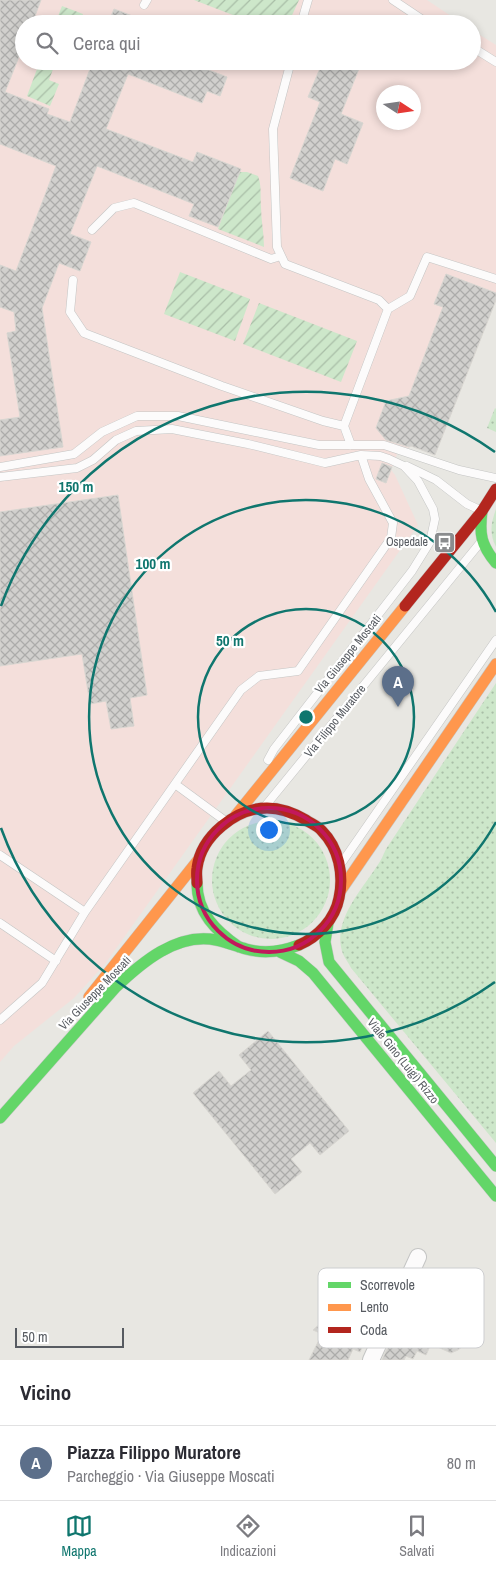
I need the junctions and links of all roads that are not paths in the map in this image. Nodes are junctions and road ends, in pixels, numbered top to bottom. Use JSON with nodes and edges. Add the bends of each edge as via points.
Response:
{"nodes":[{"id":1,"x":308,"y":0,"type":"edge"},
{"id":2,"x":393,"y":0,"type":"edge"},
{"id":3,"x":304,"y":15,"type":"edge"},
{"id":4,"x":416,"y":15,"type":"edge"},
{"id":5,"x":481,"y":53,"type":"edge"},
{"id":6,"x":496,"y":62,"type":"edge"},
{"id":7,"x":289,"y":70,"type":"edge"},
{"id":8,"x":92,"y":230,"type":"dead end"},
{"id":9,"x":281,"y":256,"type":"junction"},
{"id":10,"x":496,"y":279,"type":"edge"},
{"id":11,"x":73,"y":280,"type":"dead end"},
{"id":12,"x":388,"y":309,"type":"junction"},
{"id":13,"x":344,"y":426,"type":"junction"},
{"id":14,"x":351,"y":445,"type":"junction"},
{"id":15,"x":361,"y":455,"type":"junction"},
{"id":16,"x":396,"y":462,"type":"junction"},
{"id":17,"x":0,"y":467,"type":"edge"},
{"id":18,"x":0,"y":478,"type":"edge"},
{"id":19,"x":496,"y":478,"type":"edge"},
{"id":20,"x":496,"y":489,"type":"edge"},
{"id":21,"x":482,"y":511,"type":"junction"},
{"id":22,"x":482,"y":542,"type":"junction"},
{"id":23,"x":496,"y":563,"type":"edge"},
{"id":24,"x":496,"y":640,"type":"edge"},
{"id":25,"x":496,"y":664,"type":"edge"},
{"id":26,"x":175,"y":784,"type":"junction"},
{"id":27,"x":264,"y":807,"type":"junction"},
{"id":28,"x":239,"y":811,"type":"junction"},
{"id":29,"x":226,"y":822,"type":"junction"},
{"id":30,"x":0,"y":855,"type":"edge"},
{"id":31,"x":199,"y":859,"type":"junction"},
{"id":32,"x":340,"y":865,"type":"junction"},
{"id":33,"x":341,"y":890,"type":"junction"},
{"id":34,"x":85,"y":912,"type":"junction"},
{"id":35,"x":0,"y":923,"type":"edge"},
{"id":36,"x":328,"y":923,"type":"junction"},
{"id":37,"x":239,"y":947,"type":"junction"},
{"id":38,"x":280,"y":952,"type":"junction"},
{"id":39,"x":56,"y":961,"type":"junction"},
{"id":40,"x":81,"y":1005,"type":"dead end"},
{"id":41,"x":0,"y":1020,"type":"edge"},
{"id":42,"x":0,"y":1118,"type":"edge"},
{"id":43,"x":496,"y":1166,"type":"edge"},
{"id":44,"x":496,"y":1196,"type":"edge"},
{"id":45,"x":418,"y":1257,"type":"dead end"},
{"id":46,"x":413,"y":1268,"type":"edge"},
{"id":47,"x":376,"y":1348,"type":"edge"},
{"id":48,"x":371,"y":1360,"type":"edge"}],
"edges":[{"from":1,"to":3,"type":"lane"},
{"from":2,"to":4,"type":"lane"},
{"from":5,"to":6,"type":"lane"},
{"from":7,"to":9,"type":"lane","via":[[273,129],[277,247]]},
{"from":8,"to":9,"type":"lane","via":[[114,208],[134,203],[271,259]]},
{"from":9,"to":12,"type":"lane","via":[[285,264],[379,300]]},
{"from":10,"to":12,"type":"lane","via":[[427,257],[410,296]]},
{"from":11,"to":13,"type":"lane","via":[[70,312],[84,333],[222,386]]},
{"from":12,"to":13,"type":"lane"},
{"from":13,"to":14,"type":"lane"},
{"from":14,"to":17,"type":"lane","via":[[319,444],[178,416],[137,416],[102,432],[74,454]]},
{"from":14,"to":19,"type":"lane","via":[[384,445],[459,470]]},
{"from":15,"to":16,"type":"lane","via":[[380,456]]},
{"from":15,"to":18,"type":"lane","via":[[325,463],[172,429],[136,431],[116,440],[77,468]]},
{"from":15,"to":26,"type":"lane","via":[[369,479],[393,523],[391,538],[298,671],[259,676],[241,690]]},
{"from":16,"to":21,"type":"lane","via":[[436,480],[467,504]]},
{"from":16,"to":28,"type":"lane","via":[[418,480],[433,509],[435,520],[430,542],[412,571],[274,750]]},
{"from":20,"to":21,"type":"street","name":"Via Giuseppe Moscati"},
{"from":21,"to":22,"type":"street"},
{"from":21,"to":28,"type":"street","name":"Via Giuseppe Moscati"},
{"from":22,"to":23,"type":"street"},
{"from":22,"to":27,"type":"lane","name":"Via Filippo Muratore"},
{"from":24,"to":32,"type":"lane"},
{"from":25,"to":33,"type":"street","name":"Via Giuseppe Moscati"},
{"from":26,"to":29,"type":"lane"},
{"from":26,"to":34,"type":"lane"},
{"from":27,"to":28,"type":"street","name":"Via Giuseppe Moscati"},
{"from":27,"to":32,"type":"street","name":"Via Giuseppe Moscati","via":[[285,809],[304,816],[321,829],[333,846]]},
{"from":28,"to":29,"type":"street","name":"Via Giuseppe Moscati"},
{"from":29,"to":31,"type":"street","name":"Via Giuseppe Moscati","via":[[214,832]]},
{"from":30,"to":34,"type":"lane"},
{"from":31,"to":37,"type":"street","name":"Via Giuseppe Moscati","via":[[196,880],[199,900],[208,920],[221,935]]},
{"from":31,"to":40,"type":"street","name":"Via Giuseppe Moscati"},
{"from":32,"to":33,"type":"street","name":"Via Giuseppe Moscati"},
{"from":33,"to":36,"type":"street","name":"Via Giuseppe Moscati"},
{"from":34,"to":39,"type":"lane"},
{"from":35,"to":39,"type":"lane"},
{"from":36,"to":38,"type":"street","name":"Via Giuseppe Moscati","via":[[299,947]]},
{"from":36,"to":43,"type":"street","name":"Viale Gino (Luigi) Rizzo","via":[[325,942],[330,962]]},
{"from":37,"to":38,"type":"street","name":"Via Giuseppe Moscati","via":[[259,952]]},
{"from":37,"to":42,"type":"street","name":"Via Giuseppe Moscati","via":[[201,939],[160,952],[140,965],[110,994]]},
{"from":38,"to":44,"type":"street","name":"Viale Gino (Luigi) Rizzo","via":[[299,961],[312,973]]},
{"from":39,"to":41,"type":"lane","via":[[42,983]]},
{"from":45,"to":46,"type":"street"},
{"from":47,"to":48,"type":"street"}]}
